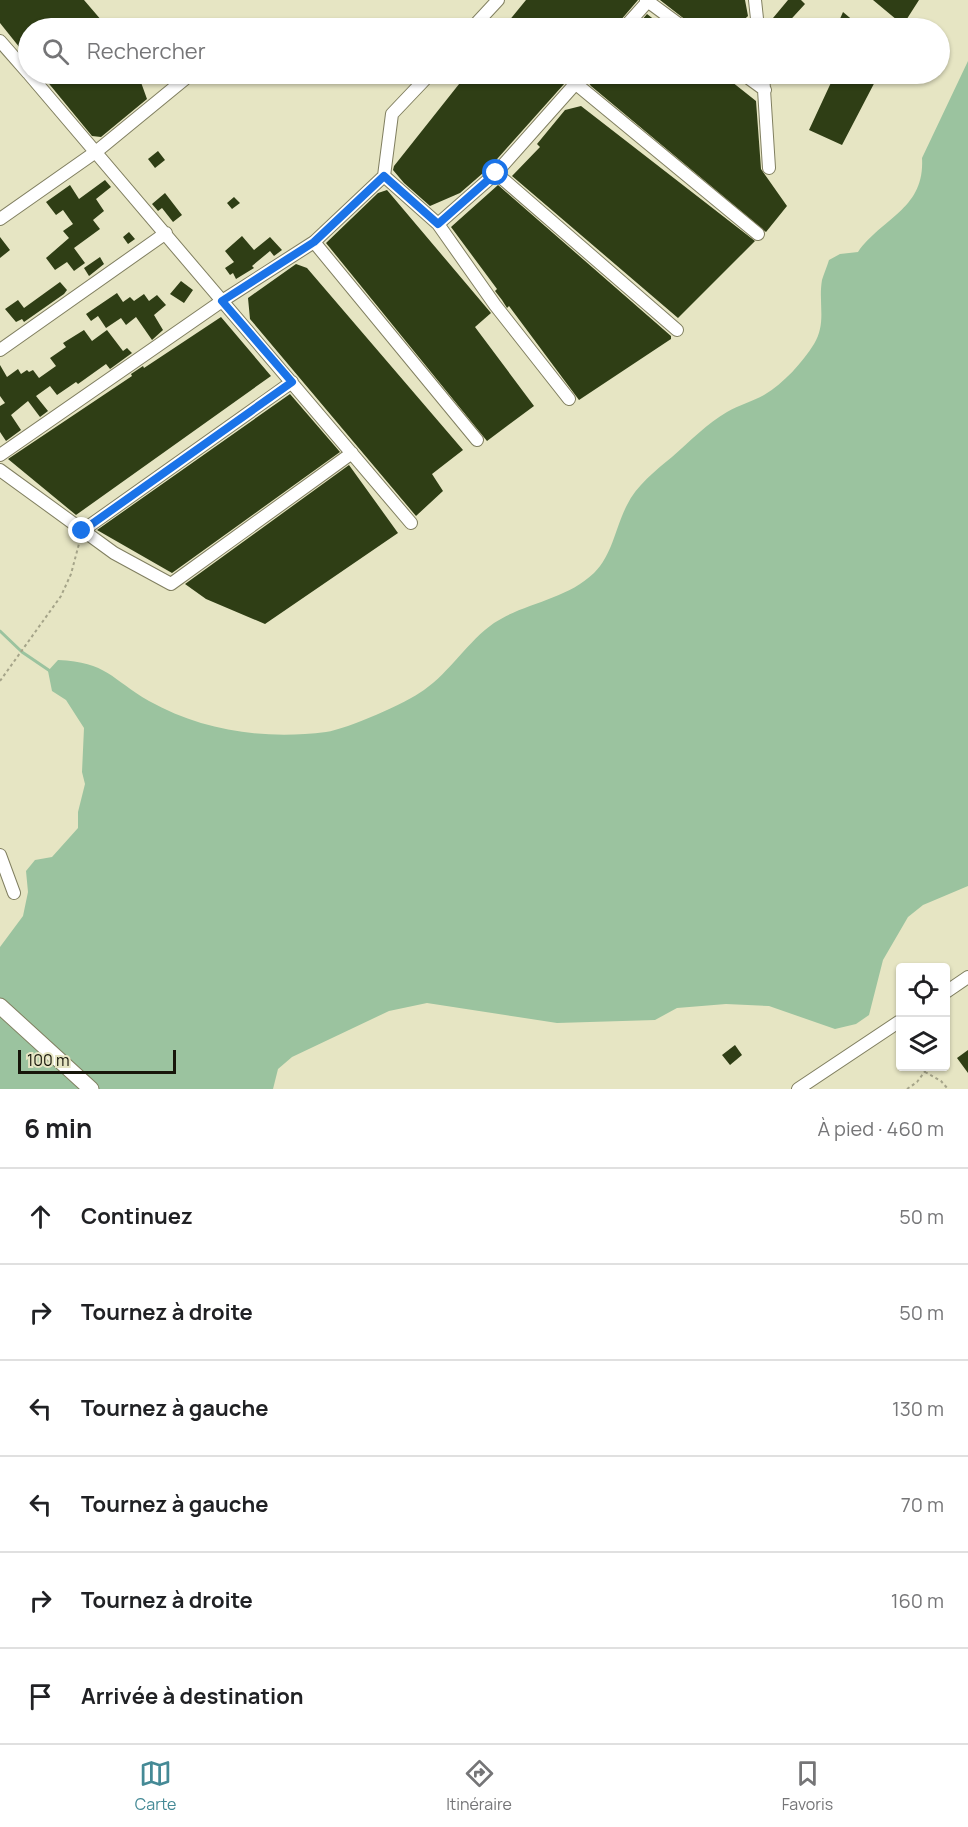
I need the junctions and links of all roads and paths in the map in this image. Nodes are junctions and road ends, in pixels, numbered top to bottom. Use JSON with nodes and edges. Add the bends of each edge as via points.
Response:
{"nodes":[{"id":1,"x":498,"y":0,"type":"edge"},
{"id":2,"x":755,"y":0,"type":"edge"},
{"id":3,"x":648,"y":1,"type":"edge"},
{"id":4,"x":481,"y":18,"type":"edge"},
{"id":5,"x":633,"y":18,"type":"edge"},
{"id":6,"x":671,"y":18,"type":"edge"},
{"id":7,"x":757,"y":18,"type":"edge"},
{"id":8,"x":1,"y":45,"type":"edge"},
{"id":9,"x":18,"y":63,"type":"edge"},
{"id":10,"x":38,"y":84,"type":"edge"},
{"id":11,"x":179,"y":84,"type":"edge"},
{"id":12,"x":420,"y":84,"type":"edge"},
{"id":13,"x":575,"y":84,"type":"edge"},
{"id":14,"x":587,"y":84,"type":"edge"},
{"id":15,"x":757,"y":84,"type":"edge"},
{"id":16,"x":764,"y":84,"type":"edge"},
{"id":17,"x":765,"y":90,"type":"junction"},
{"id":18,"x":97,"y":151,"type":"junction"},
{"id":19,"x":769,"y":168,"type":"dead end"},
{"id":20,"x":496,"y":173,"type":"junction"},
{"id":21,"x":384,"y":176,"type":"junction"},
{"id":22,"x":0,"y":219,"type":"edge"},
{"id":23,"x":438,"y":224,"type":"junction"},
{"id":24,"x":166,"y":233,"type":"junction"},
{"id":25,"x":758,"y":234,"type":"dead end"},
{"id":26,"x":314,"y":242,"type":"junction"},
{"id":27,"x":222,"y":301,"type":"junction"},
{"id":28,"x":677,"y":330,"type":"dead end"},
{"id":29,"x":0,"y":350,"type":"edge"},
{"id":30,"x":292,"y":382,"type":"junction"},
{"id":31,"x":569,"y":399,"type":"dead end"},
{"id":32,"x":477,"y":440,"type":"dead end"},
{"id":33,"x":352,"y":453,"type":"junction"},
{"id":34,"x":0,"y":455,"type":"edge"},
{"id":35,"x":0,"y":470,"type":"edge"},
{"id":36,"x":411,"y":523,"type":"dead end"},
{"id":37,"x":82,"y":531,"type":"junction"},
{"id":38,"x":0,"y":681,"type":"edge"},
{"id":39,"x":0,"y":855,"type":"edge"},
{"id":40,"x":14,"y":893,"type":"dead end"},
{"id":41,"x":968,"y":977,"type":"edge"},
{"id":42,"x":950,"y":989,"type":"edge"},
{"id":43,"x":0,"y":1006,"type":"edge"},
{"id":44,"x":896,"y":1024,"type":"edge"},
{"id":45,"x":925,"y":1072,"type":"joint"},
{"id":46,"x":91,"y":1089,"type":"edge"},
{"id":47,"x":798,"y":1089,"type":"edge"},
{"id":48,"x":907,"y":1089,"type":"edge"},
{"id":49,"x":948,"y":1089,"type":"edge"}],
"edges":[{"from":1,"to":4,"type":"street"},
{"from":2,"to":7,"type":"street"},
{"from":3,"to":5,"type":"street"},
{"from":3,"to":6,"type":"street"},
{"from":8,"to":9,"type":"street"},
{"from":10,"to":18,"type":"street"},
{"from":11,"to":18,"type":"street"},
{"from":12,"to":21,"type":"street","via":[[392,114]]},
{"from":13,"to":20,"type":"street"},
{"from":14,"to":25,"type":"street"},
{"from":15,"to":17,"type":"street"},
{"from":16,"to":17,"type":"street"},
{"from":17,"to":19,"type":"street"},
{"from":18,"to":22,"type":"street"},
{"from":18,"to":24,"type":"street"},
{"from":20,"to":23,"type":"street"},
{"from":20,"to":28,"type":"street"},
{"from":21,"to":23,"type":"street"},
{"from":21,"to":26,"type":"street"},
{"from":23,"to":31,"type":"street"},
{"from":24,"to":27,"type":"street"},
{"from":24,"to":29,"type":"street"},
{"from":26,"to":27,"type":"street"},
{"from":26,"to":32,"type":"street"},
{"from":27,"to":30,"type":"street"},
{"from":27,"to":34,"type":"street"},
{"from":30,"to":33,"type":"street"},
{"from":30,"to":37,"type":"street"},
{"from":33,"to":36,"type":"street"},
{"from":33,"to":37,"type":"street","via":[[171,584],[114,554]]},
{"from":35,"to":37,"type":"street"},
{"from":37,"to":38,"type":"path","via":[[61,596]]},
{"from":39,"to":40,"type":"street"},
{"from":41,"to":42,"type":"street"},
{"from":43,"to":46,"type":"main road"},
{"from":44,"to":47,"type":"street"},
{"from":45,"to":48,"type":"path"},
{"from":45,"to":49,"type":"path"}]}
